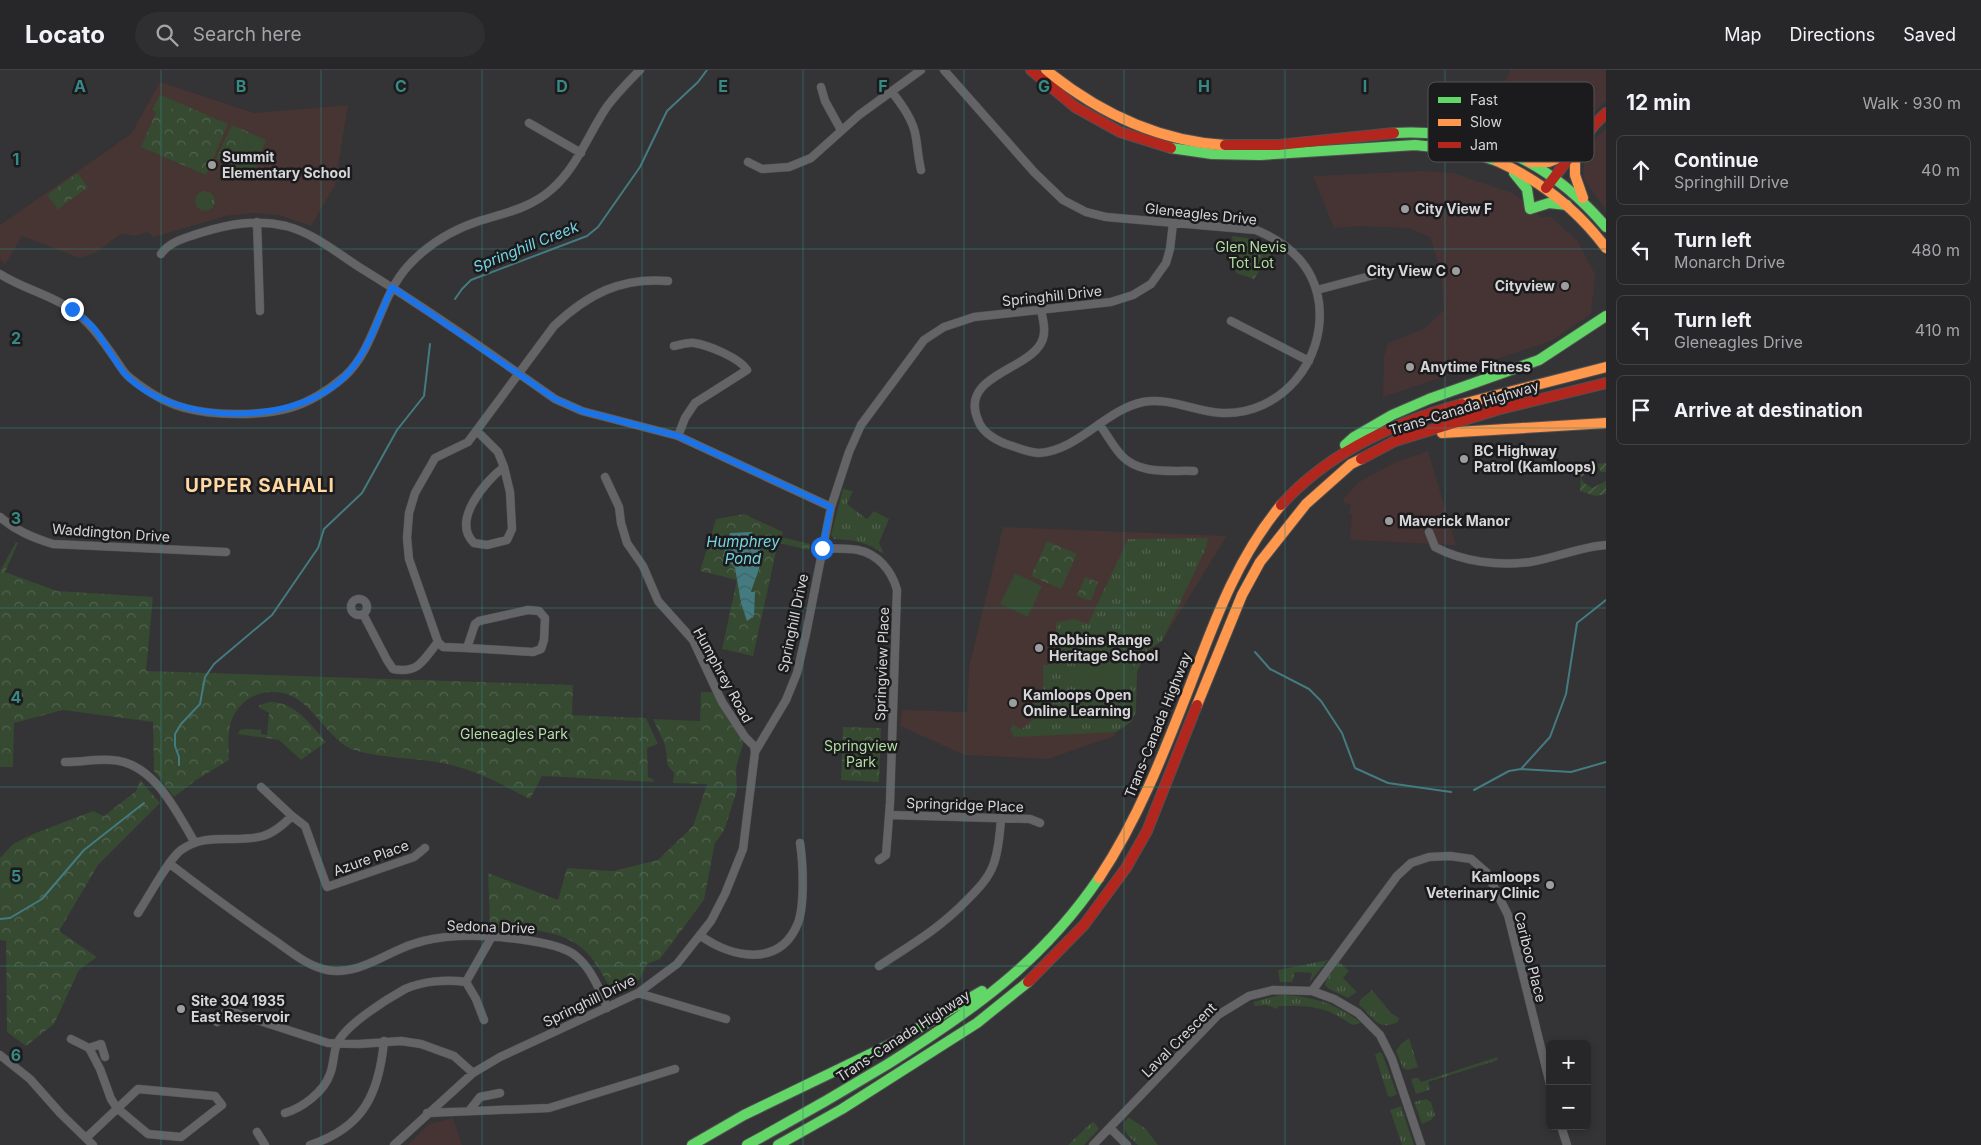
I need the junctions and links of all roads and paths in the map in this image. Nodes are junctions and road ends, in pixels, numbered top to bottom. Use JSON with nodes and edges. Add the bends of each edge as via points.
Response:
{"nodes":[{"id":1,"x":640,"y":70,"type":"edge"},
{"id":2,"x":921,"y":70,"type":"edge"},
{"id":3,"x":944,"y":70,"type":"edge"},
{"id":4,"x":1032,"y":70,"type":"edge"},
{"id":5,"x":1046,"y":70,"type":"edge"},
{"id":6,"x":821,"y":87,"type":"dead end"},
{"id":7,"x":892,"y":92,"type":"junction"},
{"id":8,"x":1606,"y":113,"type":"edge"},
{"id":9,"x":529,"y":123,"type":"dead end"},
{"id":10,"x":1594,"y":124,"type":"edge"},
{"id":11,"x":841,"y":130,"type":"junction"},
{"id":12,"x":1428,"y":132,"type":"edge"},
{"id":13,"x":1428,"y":146,"type":"edge"},
{"id":14,"x":582,"y":153,"type":"junction"},
{"id":15,"x":748,"y":162,"type":"dead end"},
{"id":16,"x":1529,"y":162,"type":"edge"},
{"id":17,"x":1566,"y":162,"type":"edge"},
{"id":18,"x":1574,"y":162,"type":"edge"},
{"id":19,"x":1501,"y":163,"type":"joint"},
{"id":20,"x":921,"y":170,"type":"dead end"},
{"id":21,"x":1554,"y":178,"type":"junction"},
{"id":22,"x":1546,"y":188,"type":"junction"},
{"id":23,"x":1567,"y":205,"type":"junction"},
{"id":24,"x":1587,"y":205,"type":"junction"},
{"id":25,"x":257,"y":222,"type":"junction"},
{"id":26,"x":1173,"y":223,"type":"junction"},
{"id":27,"x":1606,"y":227,"type":"edge"},
{"id":28,"x":1606,"y":248,"type":"edge"},
{"id":29,"x":161,"y":254,"type":"dead end"},
{"id":30,"x":1389,"y":271,"type":"dead end"},
{"id":31,"x":0,"y":274,"type":"edge"},
{"id":32,"x":668,"y":281,"type":"dead end"},
{"id":33,"x":392,"y":287,"type":"junction"},
{"id":34,"x":1317,"y":290,"type":"junction"},
{"id":35,"x":1042,"y":310,"type":"junction"},
{"id":36,"x":260,"y":311,"type":"dead end"},
{"id":37,"x":1606,"y":312,"type":"edge"},
{"id":38,"x":1602,"y":318,"type":"edge"},
{"id":39,"x":1231,"y":321,"type":"dead end"},
{"id":40,"x":674,"y":346,"type":"dead end"},
{"id":41,"x":1309,"y":361,"type":"junction"},
{"id":42,"x":1606,"y":367,"type":"edge"},
{"id":43,"x":520,"y":374,"type":"junction"},
{"id":44,"x":1606,"y":383,"type":"edge"},
{"id":45,"x":1606,"y":423,"type":"edge"},
{"id":46,"x":1099,"y":424,"type":"junction"},
{"id":47,"x":1555,"y":427,"type":"junction"},
{"id":48,"x":1606,"y":429,"type":"edge"},
{"id":49,"x":477,"y":431,"type":"junction"},
{"id":50,"x":678,"y":436,"type":"junction"},
{"id":51,"x":1394,"y":441,"type":"junction"},
{"id":52,"x":504,"y":467,"type":"junction"},
{"id":53,"x":1194,"y":471,"type":"dead end"},
{"id":54,"x":1317,"y":471,"type":"junction"},
{"id":55,"x":605,"y":477,"type":"dead end"},
{"id":56,"x":831,"y":507,"type":"junction"},
{"id":57,"x":0,"y":517,"type":"edge"},
{"id":58,"x":1429,"y":532,"type":"dead end"},
{"id":59,"x":1606,"y":545,"type":"edge"},
{"id":60,"x":822,"y":548,"type":"junction"},
{"id":61,"x":226,"y":552,"type":"dead end"},
{"id":62,"x":363,"y":614,"type":"dead end"},
{"id":63,"x":438,"y":642,"type":"junction"},
{"id":64,"x":467,"y":648,"type":"junction"},
{"id":65,"x":755,"y":752,"type":"junction"},
{"id":66,"x":65,"y":762,"type":"dead end"},
{"id":67,"x":262,"y":787,"type":"dead end"},
{"id":68,"x":890,"y":815,"type":"junction"},
{"id":69,"x":292,"y":816,"type":"junction"},
{"id":70,"x":1001,"y":818,"type":"junction"},
{"id":71,"x":1040,"y":823,"type":"dead end"},
{"id":72,"x":800,"y":842,"type":"dead end"},
{"id":73,"x":195,"y":843,"type":"junction"},
{"id":74,"x":424,"y":848,"type":"dead end"},
{"id":75,"x":879,"y":860,"type":"dead end"},
{"id":76,"x":170,"y":864,"type":"junction"},
{"id":77,"x":138,"y":913,"type":"dead end"},
{"id":78,"x":701,"y":936,"type":"junction"},
{"id":79,"x":491,"y":938,"type":"junction"},
{"id":80,"x":1025,"y":964,"type":"junction"},
{"id":81,"x":879,"y":966,"type":"dead end"},
{"id":82,"x":466,"y":982,"type":"junction"},
{"id":83,"x":1312,"y":991,"type":"junction"},
{"id":84,"x":638,"y":993,"type":"junction"},
{"id":85,"x":608,"y":1008,"type":"junction"},
{"id":86,"x":726,"y":1019,"type":"dead end"},
{"id":87,"x":484,"y":1020,"type":"dead end"},
{"id":88,"x":217,"y":1022,"type":"dead end"},
{"id":89,"x":71,"y":1039,"type":"dead end"},
{"id":90,"x":384,"y":1041,"type":"junction"},
{"id":91,"x":337,"y":1044,"type":"junction"},
{"id":92,"x":89,"y":1048,"type":"junction"},
{"id":93,"x":0,"y":1055,"type":"edge"},
{"id":94,"x":105,"y":1057,"type":"dead end"},
{"id":95,"x":1546,"y":1068,"type":"edge"},
{"id":96,"x":675,"y":1069,"type":"dead end"},
{"id":97,"x":473,"y":1073,"type":"junction"},
{"id":98,"x":500,"y":1094,"type":"dead end"},
{"id":99,"x":117,"y":1108,"type":"junction"},
{"id":100,"x":842,"y":1109,"type":"junction"},
{"id":101,"x":469,"y":1111,"type":"junction"},
{"id":102,"x":285,"y":1113,"type":"dead end"},
{"id":103,"x":427,"y":1113,"type":"junction"},
{"id":104,"x":1110,"y":1128,"type":"junction"},
{"id":105,"x":1562,"y":1130,"type":"edge"},
{"id":106,"x":257,"y":1132,"type":"dead end"},
{"id":107,"x":86,"y":1138,"type":"junction"},
{"id":108,"x":93,"y":1145,"type":"edge"},
{"id":109,"x":264,"y":1145,"type":"edge"},
{"id":110,"x":310,"y":1145,"type":"edge"},
{"id":111,"x":394,"y":1145,"type":"edge"},
{"id":112,"x":692,"y":1145,"type":"edge"},
{"id":113,"x":747,"y":1145,"type":"edge"},
{"id":114,"x":778,"y":1145,"type":"edge"},
{"id":115,"x":796,"y":1145,"type":"edge"},
{"id":116,"x":1093,"y":1145,"type":"edge"},
{"id":117,"x":1127,"y":1145,"type":"edge"},
{"id":118,"x":1421,"y":1145,"type":"edge"},
{"id":119,"x":1567,"y":1145,"type":"edge"}],
"edges":[{"from":1,"to":14,"type":"street","via":[[618,92]]},
{"from":2,"to":7,"type":"street"},
{"from":3,"to":26,"type":"street","name":"Gleneagles Drive","via":[[1063,200],[1086,212],[1106,217]]},
{"from":4,"to":13,"type":"main road","via":[[1057,93],[1092,117],[1131,138],[1169,149],[1224,156],[1270,156]]},
{"from":5,"to":12,"type":"main road","via":[[1100,110],[1164,136],[1195,142],[1273,145]]},
{"from":6,"to":11,"type":"street"},
{"from":7,"to":11,"type":"street"},
{"from":7,"to":20,"type":"street","via":[[911,122]]},
{"from":8,"to":10,"type":"main road"},
{"from":9,"to":14,"type":"street"},
{"from":11,"to":15,"type":"street","via":[[811,158],[789,167],[762,169]]},
{"from":14,"to":33,"type":"street","via":[[545,194],[531,204],[452,232],[408,266]]},
{"from":16,"to":21,"type":"main road"},
{"from":17,"to":21,"type":"main road"},
{"from":18,"to":24,"type":"main road","via":[[1576,187]]},
{"from":19,"to":22,"type":"main road"},
{"from":19,"to":23,"type":"main road","via":[[1525,184],[1530,195],[1530,209],[1542,204]]},
{"from":21,"to":22,"type":"main road"},
{"from":21,"to":24,"type":"main road"},
{"from":22,"to":23,"type":"main road"},
{"from":23,"to":28,"type":"main road"},
{"from":24,"to":27,"type":"main road"},
{"from":25,"to":29,"type":"street","via":[[223,226],[176,242]]},
{"from":25,"to":33,"type":"street","via":[[287,226],[311,237]]},
{"from":25,"to":36,"type":"street"},
{"from":26,"to":34,"type":"street","name":"Gleneagles Drive","via":[[1256,230],[1276,238],[1302,262]]},
{"from":26,"to":35,"type":"street","name":"Springhill Drive","via":[[1166,264],[1151,284],[1111,302]]},
{"from":30,"to":34,"type":"street"},
{"from":31,"to":33,"type":"street","via":[[72,309],[92,326],[127,376],[155,396],[184,408],[214,413],[290,408],[321,394],[346,375],[365,349]]},
{"from":32,"to":43,"type":"street","via":[[649,279],[619,284],[595,294],[554,326]]},
{"from":33,"to":43,"type":"street"},
{"from":34,"to":41,"type":"street","name":"Gleneagles Drive","via":[[1320,313],[1318,337]]},
{"from":35,"to":46,"type":"street","name":"Gleneagles Drive","via":[[1044,335],[1041,343],[1034,352],[981,388],[976,399],[977,420],[996,439],[1037,453],[1059,449]]},
{"from":35,"to":56,"type":"street","name":"Springhill Drive","via":[[974,317],[944,327],[924,340],[861,425]]},
{"from":37,"to":38,"type":"main road"},
{"from":38,"to":54,"type":"main road","via":[[1539,360],[1392,415],[1354,437]]},
{"from":39,"to":41,"type":"street"},
{"from":40,"to":50,"type":"street","via":[[692,342],[711,347],[743,364],[747,370],[695,404]]},
{"from":41,"to":46,"type":"street","name":"Gleneagles Drive","via":[[1292,386],[1273,400],[1247,410],[1222,413],[1164,402],[1144,402],[1120,410]]},
{"from":42,"to":54,"type":"main road","name":"Trans-Canada Highway","via":[[1434,412],[1396,426]]},
{"from":43,"to":49,"type":"street"},
{"from":43,"to":50,"type":"street","via":[[555,399],[582,411]]},
{"from":44,"to":51,"type":"main road","name":"Trans-Canada Highway","via":[[1500,409]]},
{"from":45,"to":47,"type":"main road"},
{"from":46,"to":53,"type":"street","via":[[1122,456],[1133,465],[1142,469]]},
{"from":47,"to":48,"type":"main road"},
{"from":47,"to":51,"type":"main road","via":[[1462,431]]},
{"from":49,"to":52,"type":"street","via":[[498,452]]},
{"from":49,"to":63,"type":"street","via":[[468,442],[435,458],[415,493],[409,513],[409,559]]},
{"from":50,"to":56,"type":"street"},
{"from":51,"to":100,"type":"main road","name":"Trans-Canada Highway","via":[[1351,464],[1328,484],[1306,504],[1260,562],[1225,634],[1147,831],[1126,868],[1084,925],[1035,977],[977,1023]]},
{"from":52,"to":52,"type":"street","via":[[510,492],[512,528],[507,540],[495,544],[474,543],[467,532],[471,504]]},
{"from":54,"to":80,"type":"main road","name":"Trans-Canada Highway","via":[[1270,519],[1248,550],[1212,627],[1151,784],[1115,856],[1072,915]]},
{"from":55,"to":65,"type":"street","name":"Humphrey Road","via":[[619,507],[627,543],[643,566],[658,602],[692,640],[722,702]]},
{"from":56,"to":60,"type":"street","name":"Springhill Drive"},
{"from":57,"to":61,"type":"street","name":"Waddington Drive","via":[[32,538],[53,544]]},
{"from":58,"to":59,"type":"street","via":[[1435,547],[1446,553],[1490,563],[1529,562]]},
{"from":60,"to":65,"type":"street","name":"Springhill Drive","via":[[797,673],[786,700]]},
{"from":60,"to":68,"type":"street","name":"Springview Place","via":[[867,553],[889,570],[894,580]]},
{"from":62,"to":63,"type":"street","via":[[393,669],[407,672],[419,666]]},
{"from":63,"to":64,"type":"street","via":[[443,646]]},
{"from":64,"to":64,"type":"street","via":[[533,652],[541,648],[544,640],[545,618],[538,611],[528,610],[478,621]]},
{"from":65,"to":78,"type":"street","name":"Springhill Drive","via":[[743,849],[725,894]]},
{"from":66,"to":73,"type":"street","via":[[112,760],[130,764],[151,778],[173,806]]},
{"from":67,"to":69,"type":"street","name":"Azure Place"},
{"from":68,"to":70,"type":"street","name":"Springridge Place"},
{"from":68,"to":75,"type":"street","name":"Springview Place","via":[[886,855]]},
{"from":69,"to":73,"type":"street","via":[[264,836],[210,838]]},
{"from":69,"to":74,"type":"street","name":"Azure Place","via":[[305,826],[327,887],[414,857]]},
{"from":70,"to":71,"type":"street","name":"Springridge Place","via":[[1030,819]]},
{"from":70,"to":81,"type":"street","via":[[1000,843],[984,883],[942,924]]},
{"from":72,"to":78,"type":"street","via":[[801,908],[798,922],[784,942],[757,955],[737,954]]},
{"from":73,"to":76,"type":"street","via":[[180,851]]},
{"from":76,"to":77,"type":"street"},
{"from":76,"to":79,"type":"street","name":"Sedona Drive","via":[[308,963],[327,970],[360,968],[412,944],[436,938]]},
{"from":78,"to":84,"type":"street","name":"Springhill Drive","via":[[677,964]]},
{"from":79,"to":82,"type":"street"},
{"from":79,"to":85,"type":"street","name":"Sedona Drive","via":[[542,942],[561,947],[576,956],[588,970]]},
{"from":80,"to":112,"type":"main road","via":[[900,1040],[747,1112]]},
{"from":80,"to":113,"type":"main road","name":"Trans-Canada Highway","via":[[969,1011],[806,1114]]},
{"from":82,"to":87,"type":"street"},
{"from":82,"to":91,"type":"street","via":[[441,980],[406,989],[350,1027]]},
{"from":83,"to":95,"type":"street","name":"Cariboo Place","via":[[1411,863],[1430,857],[1471,859],[1487,873],[1508,914]]},
{"from":83,"to":104,"type":"street","name":"Laval Crescent","via":[[1272,990],[1235,1003],[1218,1015]]},
{"from":83,"to":118,"type":"street","name":"Laval Crescent","via":[[1358,1012],[1380,1035],[1392,1059]]},
{"from":84,"to":85,"type":"street","name":"Springhill Drive"},
{"from":84,"to":86,"type":"street"},
{"from":85,"to":97,"type":"street","name":"Springhill Drive","via":[[500,1057]]},
{"from":88,"to":91,"type":"street","via":[[224,1013],[232,1012]]},
{"from":89,"to":92,"type":"street"},
{"from":90,"to":91,"type":"street"},
{"from":90,"to":97,"type":"street","via":[[402,1041],[439,1049],[454,1056]]},
{"from":90,"to":110,"type":"street","via":[[379,1078],[366,1106],[347,1127]]},
{"from":91,"to":102,"type":"street","via":[[327,1083],[293,1111]]},
{"from":92,"to":94,"type":"street","via":[[101,1044]]},
{"from":92,"to":99,"type":"street"},
{"from":93,"to":107,"type":"street","via":[[30,1079]]},
{"from":96,"to":101,"type":"street","via":[[549,1108]]},
{"from":97,"to":103,"type":"street","name":"Springhill Drive"},
{"from":98,"to":101,"type":"street","via":[[480,1097]]},
{"from":99,"to":99,"type":"street","via":[[138,1089],[215,1096],[222,1105],[181,1137],[148,1134]]},
{"from":99,"to":107,"type":"street"},
{"from":100,"to":114,"type":"main road","name":"Trans-Canada Highway"},
{"from":100,"to":115,"type":"main road"},
{"from":101,"to":103,"type":"street"},
{"from":103,"to":111,"type":"street","name":"Springhill Drive"},
{"from":104,"to":116,"type":"street","name":"Laval Crescent"},
{"from":104,"to":117,"type":"street"},
{"from":105,"to":119,"type":"street"},
{"from":106,"to":109,"type":"street"},
{"from":107,"to":108,"type":"street"}]}
